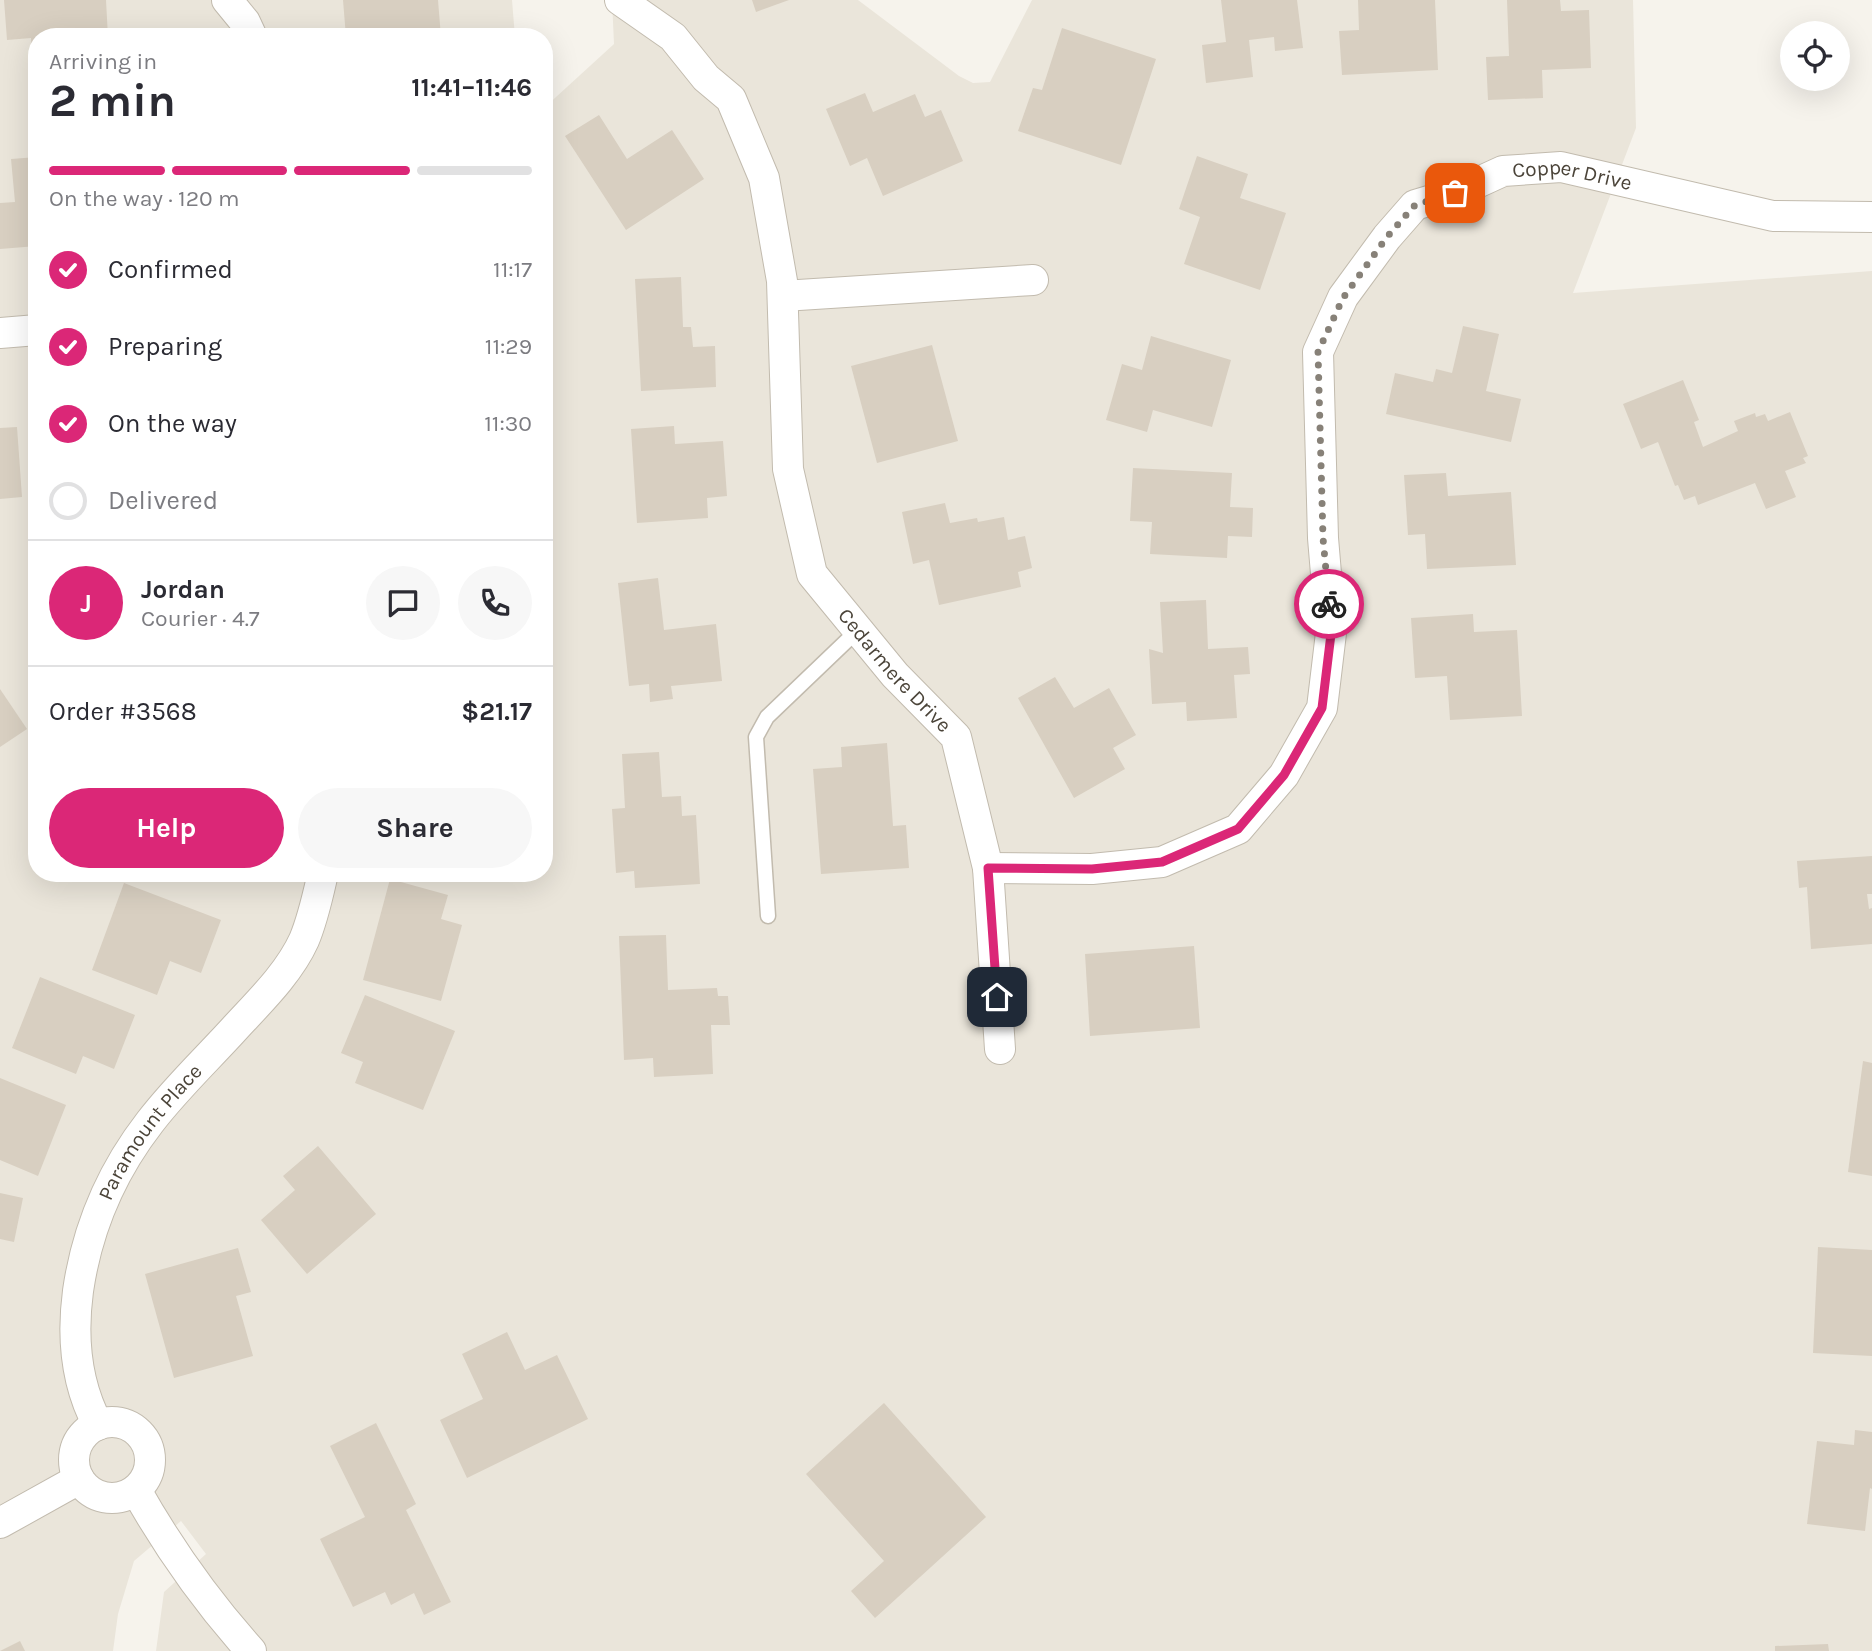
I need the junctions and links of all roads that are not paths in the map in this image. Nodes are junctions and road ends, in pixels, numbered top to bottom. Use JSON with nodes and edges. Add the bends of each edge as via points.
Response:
{"nodes":[{"id":1,"x":227,"y":0,"type":"edge"},
{"id":2,"x":620,"y":0,"type":"edge"},
{"id":3,"x":247,"y":28,"type":"edge"},
{"id":4,"x":1872,"y":217,"type":"edge"},
{"id":5,"x":1033,"y":280,"type":"dead end"},
{"id":6,"x":783,"y":296,"type":"junction"},
{"id":7,"x":28,"y":331,"type":"edge"},
{"id":8,"x":0,"y":333,"type":"edge"},
{"id":9,"x":858,"y":630,"type":"junction"},
{"id":10,"x":988,"y":868,"type":"junction"},
{"id":11,"x":320,"y":882,"type":"edge"},
{"id":12,"x":768,"y":916,"type":"dead end"},
{"id":13,"x":1000,"y":1049,"type":"dead end"},
{"id":14,"x":98,"y":1424,"type":"junction"},
{"id":15,"x":79,"y":1479,"type":"junction"},
{"id":16,"x":136,"y":1490,"type":"junction"},
{"id":17,"x":0,"y":1524,"type":"edge"},
{"id":18,"x":251,"y":1651,"type":"edge"}],
"edges":[{"from":1,"to":3,"type":"street"},
{"from":2,"to":6,"type":"street","name":"Cedarmere Drive","via":[[673,37],[706,78],[731,99],[764,178]]},
{"from":4,"to":10,"type":"street","name":"Copper Drive","via":[[1773,216],[1561,167],[1503,171],[1415,205],[1343,298],[1318,352],[1323,538],[1331,634],[1322,708],[1284,775],[1238,829],[1162,862],[1092,869]]},
{"from":5,"to":6,"type":"street"},
{"from":6,"to":9,"type":"street","name":"Cedarmere Drive","via":[[788,469],[812,574]]},
{"from":7,"to":8,"type":"street"},
{"from":9,"to":10,"type":"street","name":"Cedarmere Drive","via":[[956,737]]},
{"from":9,"to":12,"type":"lane","via":[[767,717],[756,737]]},
{"from":10,"to":13,"type":"street","name":"Cedarmere Drive"},
{"from":11,"to":14,"type":"street","name":"Paramount Place","via":[[304,940],[279,980],[151,1121],[124,1159],[99,1210],[83,1257],[76,1308],[76,1355],[86,1403]]},
{"from":14,"to":15,"type":"street","via":[[79,1441],[74,1466]]},
{"from":14,"to":16,"type":"street","via":[[123,1423],[144,1438],[151,1462]]},
{"from":15,"to":16,"type":"street","via":[[96,1496],[109,1499]]},
{"from":15,"to":17,"type":"street"},
{"from":16,"to":18,"type":"street","via":[[162,1536]]}]}
